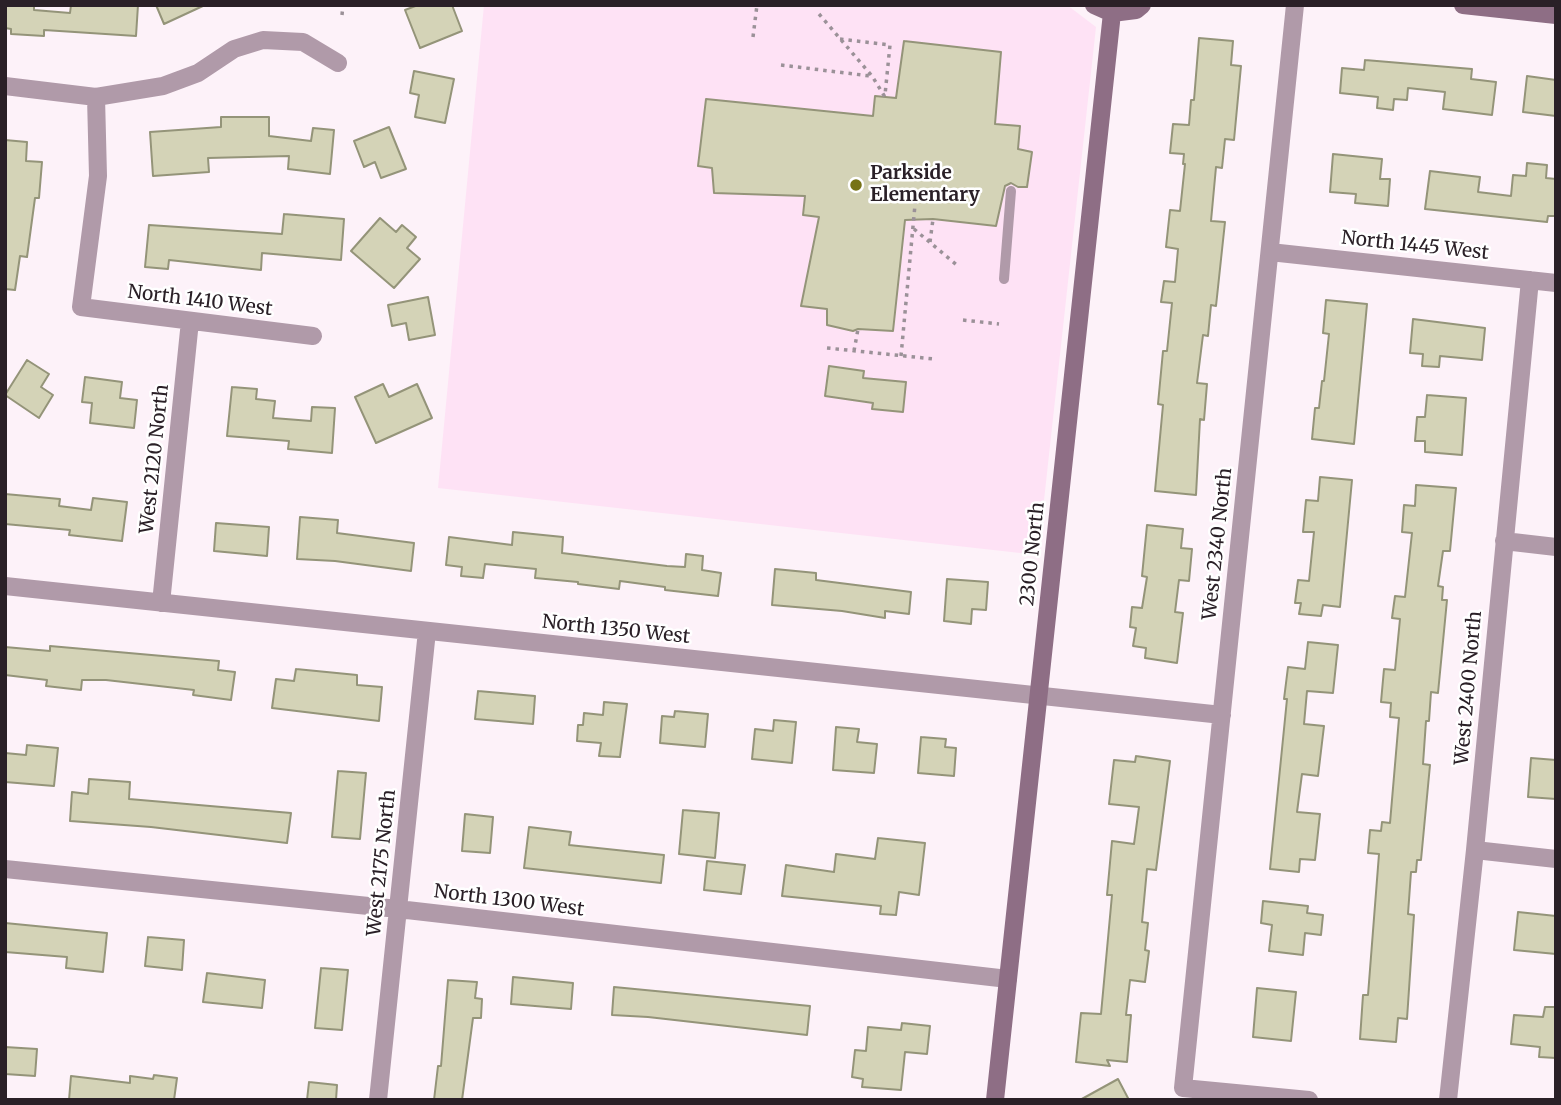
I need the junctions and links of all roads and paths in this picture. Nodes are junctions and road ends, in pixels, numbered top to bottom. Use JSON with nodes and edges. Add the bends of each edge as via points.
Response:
{"nodes":[{"id":1,"x":343,"y":5,"type":"edge"},
{"id":2,"x":757,"y":5,"type":"edge"},
{"id":3,"x":1094,"y":5,"type":"edge"},
{"id":4,"x":1142,"y":5,"type":"edge"},
{"id":5,"x":1295,"y":5,"type":"edge"},
{"id":6,"x":1462,"y":5,"type":"edge"},
{"id":7,"x":1112,"y":13,"type":"junction"},
{"id":8,"x":819,"y":14,"type":"dead end"},
{"id":9,"x":342,"y":15,"type":"dead end"},
{"id":10,"x":1556,"y":15,"type":"edge"},
{"id":11,"x":754,"y":37,"type":"dead end"},
{"id":12,"x":841,"y":39,"type":"junction"},
{"id":13,"x":338,"y":63,"type":"dead end"},
{"id":14,"x":781,"y":65,"type":"dead end"},
{"id":15,"x":872,"y":76,"type":"junction"},
{"id":16,"x":5,"y":86,"type":"edge"},
{"id":17,"x":96,"y":97,"type":"junction"},
{"id":18,"x":1011,"y":191,"type":"dead end"},
{"id":19,"x":916,"y":194,"type":"dead end"},
{"id":20,"x":933,"y":219,"type":"dead end"},
{"id":21,"x":913,"y":228,"type":"junction"},
{"id":22,"x":930,"y":242,"type":"junction"},
{"id":23,"x":1270,"y":251,"type":"junction"},
{"id":24,"x":958,"y":266,"type":"dead end"},
{"id":25,"x":1004,"y":279,"type":"dead end"},
{"id":26,"x":1530,"y":280,"type":"junction"},
{"id":27,"x":1556,"y":283,"type":"edge"},
{"id":28,"x":964,"y":320,"type":"dead end"},
{"id":29,"x":190,"y":321,"type":"junction"},
{"id":30,"x":999,"y":324,"type":"dead end"},
{"id":31,"x":858,"y":329,"type":"dead end"},
{"id":32,"x":313,"y":336,"type":"dead end"},
{"id":33,"x":827,"y":348,"type":"dead end"},
{"id":34,"x":854,"y":351,"type":"junction"},
{"id":35,"x":901,"y":356,"type":"junction"},
{"id":36,"x":934,"y":359,"type":"dead end"},
{"id":37,"x":1504,"y":541,"type":"junction"},
{"id":38,"x":1556,"y":547,"type":"edge"},
{"id":39,"x":5,"y":586,"type":"edge"},
{"id":40,"x":161,"y":603,"type":"junction"},
{"id":41,"x":427,"y":631,"type":"junction"},
{"id":42,"x":1039,"y":696,"type":"junction"},
{"id":43,"x":1222,"y":715,"type":"junction"},
{"id":44,"x":1475,"y":850,"type":"junction"},
{"id":45,"x":1556,"y":859,"type":"edge"},
{"id":46,"x":5,"y":869,"type":"edge"},
{"id":47,"x":398,"y":909,"type":"junction"},
{"id":48,"x":1008,"y":979,"type":"junction"},
{"id":49,"x":378,"y":1100,"type":"edge"},
{"id":50,"x":995,"y":1100,"type":"edge"},
{"id":51,"x":1309,"y":1100,"type":"edge"},
{"id":52,"x":1448,"y":1100,"type":"edge"}],
"edges":[{"from":1,"to":9,"type":"path"},
{"from":2,"to":11,"type":"path"},
{"from":3,"to":7,"type":"street"},
{"from":4,"to":7,"type":"street"},
{"from":5,"to":23,"type":"street","name":"West 2340 North"},
{"from":6,"to":10,"type":"street"},
{"from":7,"to":42,"type":"street","name":"2300 North"},
{"from":8,"to":12,"type":"path"},
{"from":12,"to":15,"type":"path"},
{"from":12,"to":15,"type":"path","via":[[890,45],[885,97]]},
{"from":13,"to":17,"type":"street","via":[[303,42],[263,40],[234,49],[198,73],[163,86]]},
{"from":14,"to":15,"type":"path"},
{"from":16,"to":17,"type":"street"},
{"from":17,"to":29,"type":"street","name":"North 1410 West","via":[[97,176],[81,307]]},
{"from":18,"to":25,"type":"lane"},
{"from":19,"to":21,"type":"path"},
{"from":20,"to":22,"type":"path"},
{"from":21,"to":22,"type":"path"},
{"from":21,"to":35,"type":"path"},
{"from":22,"to":24,"type":"path"},
{"from":23,"to":26,"type":"street","name":"North 1445 West"},
{"from":23,"to":43,"type":"street","name":"West 2340 North"},
{"from":26,"to":27,"type":"street","name":"North 1445 West"},
{"from":26,"to":37,"type":"street","name":"West 2400 North"},
{"from":28,"to":30,"type":"path"},
{"from":29,"to":32,"type":"street","name":"North 1410 West"},
{"from":29,"to":40,"type":"street","name":"West 2120 North"},
{"from":31,"to":34,"type":"path"},
{"from":33,"to":34,"type":"path"},
{"from":34,"to":35,"type":"path"},
{"from":35,"to":36,"type":"path"},
{"from":37,"to":38,"type":"street"},
{"from":37,"to":44,"type":"street","name":"West 2400 North"},
{"from":39,"to":40,"type":"street","name":"North 1350 West"},
{"from":40,"to":41,"type":"street","name":"North 1350 West"},
{"from":41,"to":42,"type":"street","name":"North 1350 West"},
{"from":41,"to":47,"type":"street","name":"West 2175 North"},
{"from":42,"to":43,"type":"street","name":"North 1350 West"},
{"from":42,"to":48,"type":"street","name":"2300 North"},
{"from":43,"to":51,"type":"street","name":"West 2340 North","via":[[1184,1088]]},
{"from":44,"to":45,"type":"street"},
{"from":44,"to":52,"type":"street","name":"West 2400 North"},
{"from":46,"to":47,"type":"street","name":"North 1300 West"},
{"from":47,"to":48,"type":"street","name":"North 1300 West"},
{"from":47,"to":49,"type":"street","name":"West 2175 North"},
{"from":48,"to":50,"type":"street","name":"2300 North"}]}
